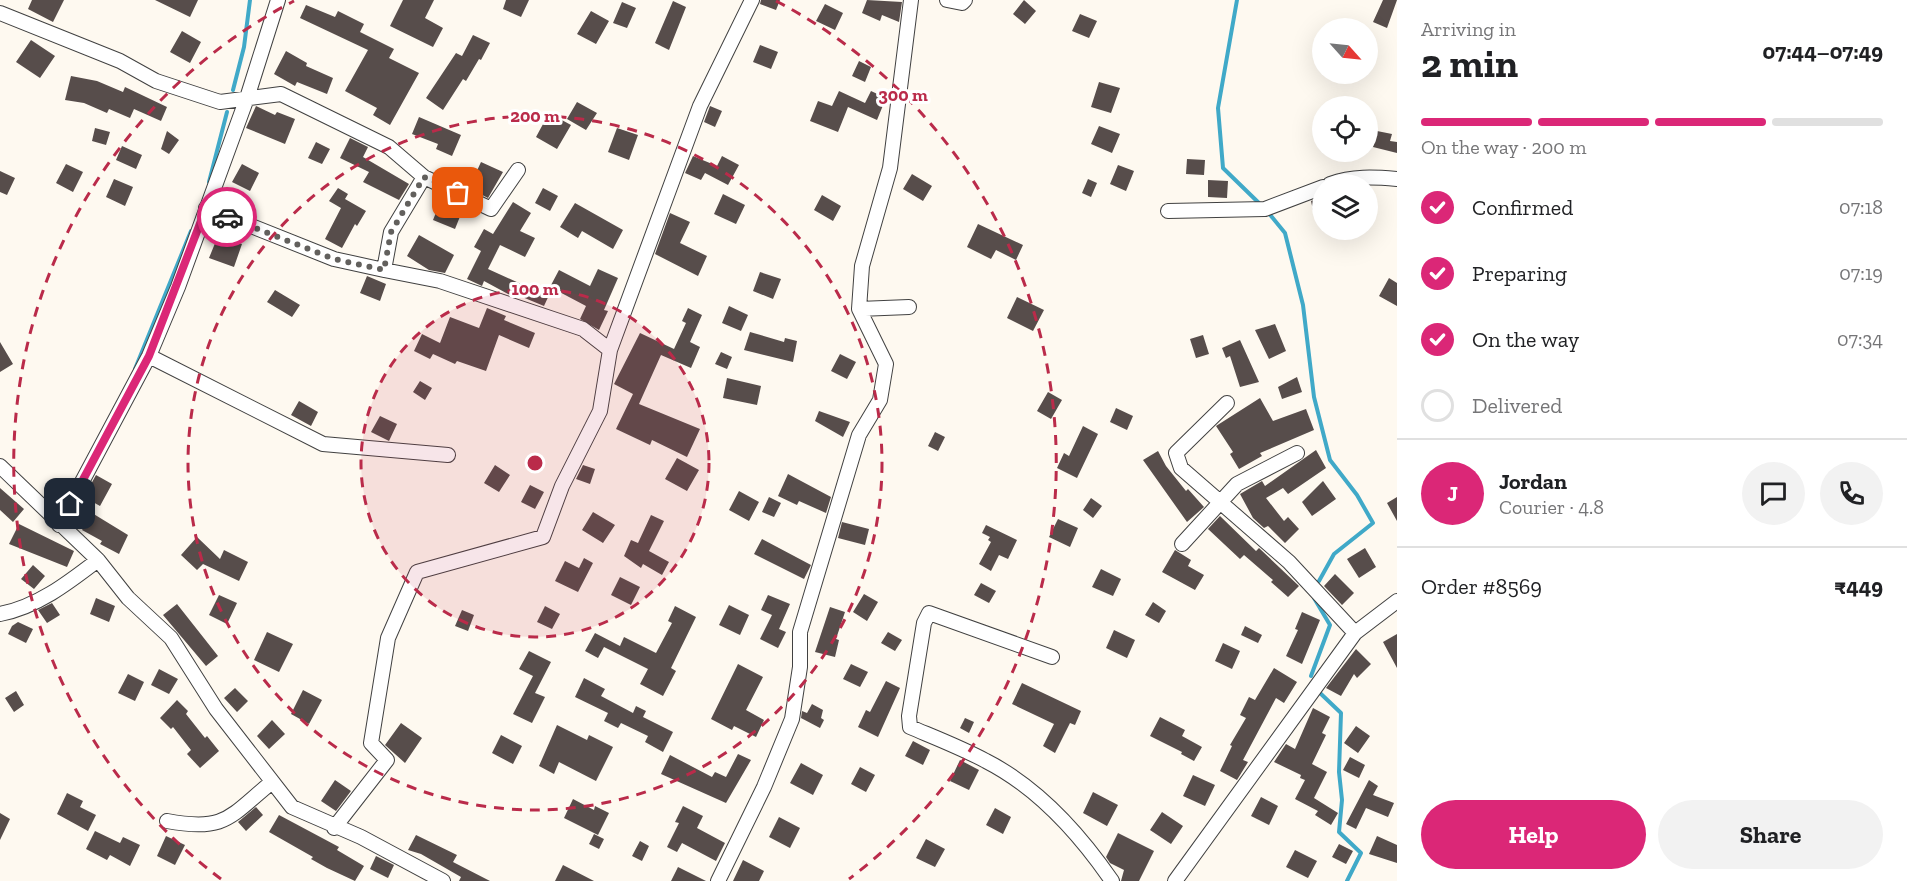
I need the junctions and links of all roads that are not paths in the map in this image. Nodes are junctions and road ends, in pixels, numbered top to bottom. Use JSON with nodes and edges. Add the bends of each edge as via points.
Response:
{"nodes":[{"id":1,"x":278,"y":0,"type":"edge"},
{"id":2,"x":752,"y":0,"type":"edge"},
{"id":3,"x":911,"y":0,"type":"edge"},
{"id":4,"x":947,"y":0,"type":"edge"},
{"id":5,"x":965,"y":0,"type":"edge"},
{"id":6,"x":0,"y":13,"type":"edge"},
{"id":7,"x":247,"y":98,"type":"junction"},
{"id":8,"x":518,"y":170,"type":"dead end"},
{"id":9,"x":424,"y":177,"type":"junction"},
{"id":10,"x":1378,"y":179,"type":"edge"},
{"id":11,"x":1397,"y":179,"type":"edge"},
{"id":12,"x":1312,"y":191,"type":"edge"},
{"id":13,"x":206,"y":208,"type":"junction"},
{"id":14,"x":1168,"y":211,"type":"dead end"},
{"id":15,"x":384,"y":270,"type":"junction"},
{"id":16,"x":909,"y":307,"type":"dead end"},
{"id":17,"x":859,"y":309,"type":"junction"},
{"id":18,"x":610,"y":350,"type":"junction"},
{"id":19,"x":149,"y":356,"type":"junction"},
{"id":20,"x":1227,"y":403,"type":"dead end"},
{"id":21,"x":1297,"y":453,"type":"dead end"},
{"id":22,"x":448,"y":455,"type":"dead end"},
{"id":23,"x":0,"y":466,"type":"edge"},
{"id":24,"x":1220,"y":503,"type":"junction"},
{"id":25,"x":59,"y":525,"type":"junction"},
{"id":26,"x":1182,"y":544,"type":"dead end"},
{"id":27,"x":98,"y":560,"type":"junction"},
{"id":28,"x":1397,"y":601,"type":"edge"},
{"id":29,"x":0,"y":614,"type":"edge"},
{"id":30,"x":1355,"y":633,"type":"junction"},
{"id":31,"x":1052,"y":657,"type":"dead end"},
{"id":32,"x":272,"y":782,"type":"junction"},
{"id":33,"x":167,"y":821,"type":"dead end"},
{"id":34,"x":334,"y":828,"type":"junction"},
{"id":35,"x":443,"y":881,"type":"edge"},
{"id":36,"x":718,"y":881,"type":"edge"},
{"id":37,"x":1112,"y":881,"type":"edge"},
{"id":38,"x":1175,"y":881,"type":"edge"}],
"edges":[{"from":1,"to":7,"type":"street"},
{"from":2,"to":18,"type":"street","via":[[700,106]]},
{"from":3,"to":17,"type":"street","via":[[890,168],[862,266]]},
{"from":4,"to":5,"type":"street"},
{"from":6,"to":7,"type":"street","via":[[120,61],[156,81],[220,102]]},
{"from":7,"to":9,"type":"street","via":[[281,94],[389,147]]},
{"from":7,"to":13,"type":"street"},
{"from":8,"to":9,"type":"street","via":[[491,209]]},
{"from":9,"to":15,"type":"street","via":[[391,232]]},
{"from":10,"to":11,"type":"street"},
{"from":12,"to":14,"type":"street","via":[[1265,209]]},
{"from":13,"to":15,"type":"street","via":[[334,259]]},
{"from":13,"to":19,"type":"street"},
{"from":15,"to":18,"type":"street","via":[[440,281],[583,329]]},
{"from":16,"to":17,"type":"street"},
{"from":17,"to":36,"type":"street","via":[[886,364],[880,400],[859,435],[800,632],[800,667],[792,719]]},
{"from":18,"to":34,"type":"street","via":[[600,411],[562,486],[543,537],[417,572],[388,638],[375,714],[371,743],[387,760]]},
{"from":19,"to":22,"type":"street","via":[[323,444]]},
{"from":19,"to":25,"type":"street"},
{"from":20,"to":24,"type":"street","via":[[1176,453],[1180,468]]},
{"from":21,"to":24,"type":"street","via":[[1238,484]]},
{"from":23,"to":25,"type":"street"},
{"from":24,"to":26,"type":"street"},
{"from":24,"to":30,"type":"street","via":[[1289,562]]},
{"from":25,"to":27,"type":"street"},
{"from":27,"to":29,"type":"street","via":[[48,596],[14,612]]},
{"from":27,"to":32,"type":"street","via":[[128,598],[171,638],[216,709]]},
{"from":28,"to":30,"type":"street"},
{"from":30,"to":38,"type":"street"},
{"from":31,"to":37,"type":"street","via":[[929,613],[924,623],[910,726],[988,761],[1037,795],[1086,842]]},
{"from":32,"to":33,"type":"street","via":[[224,821],[197,826]]},
{"from":32,"to":34,"type":"street","via":[[292,807]]},
{"from":34,"to":35,"type":"street","via":[[361,837]]}]}
